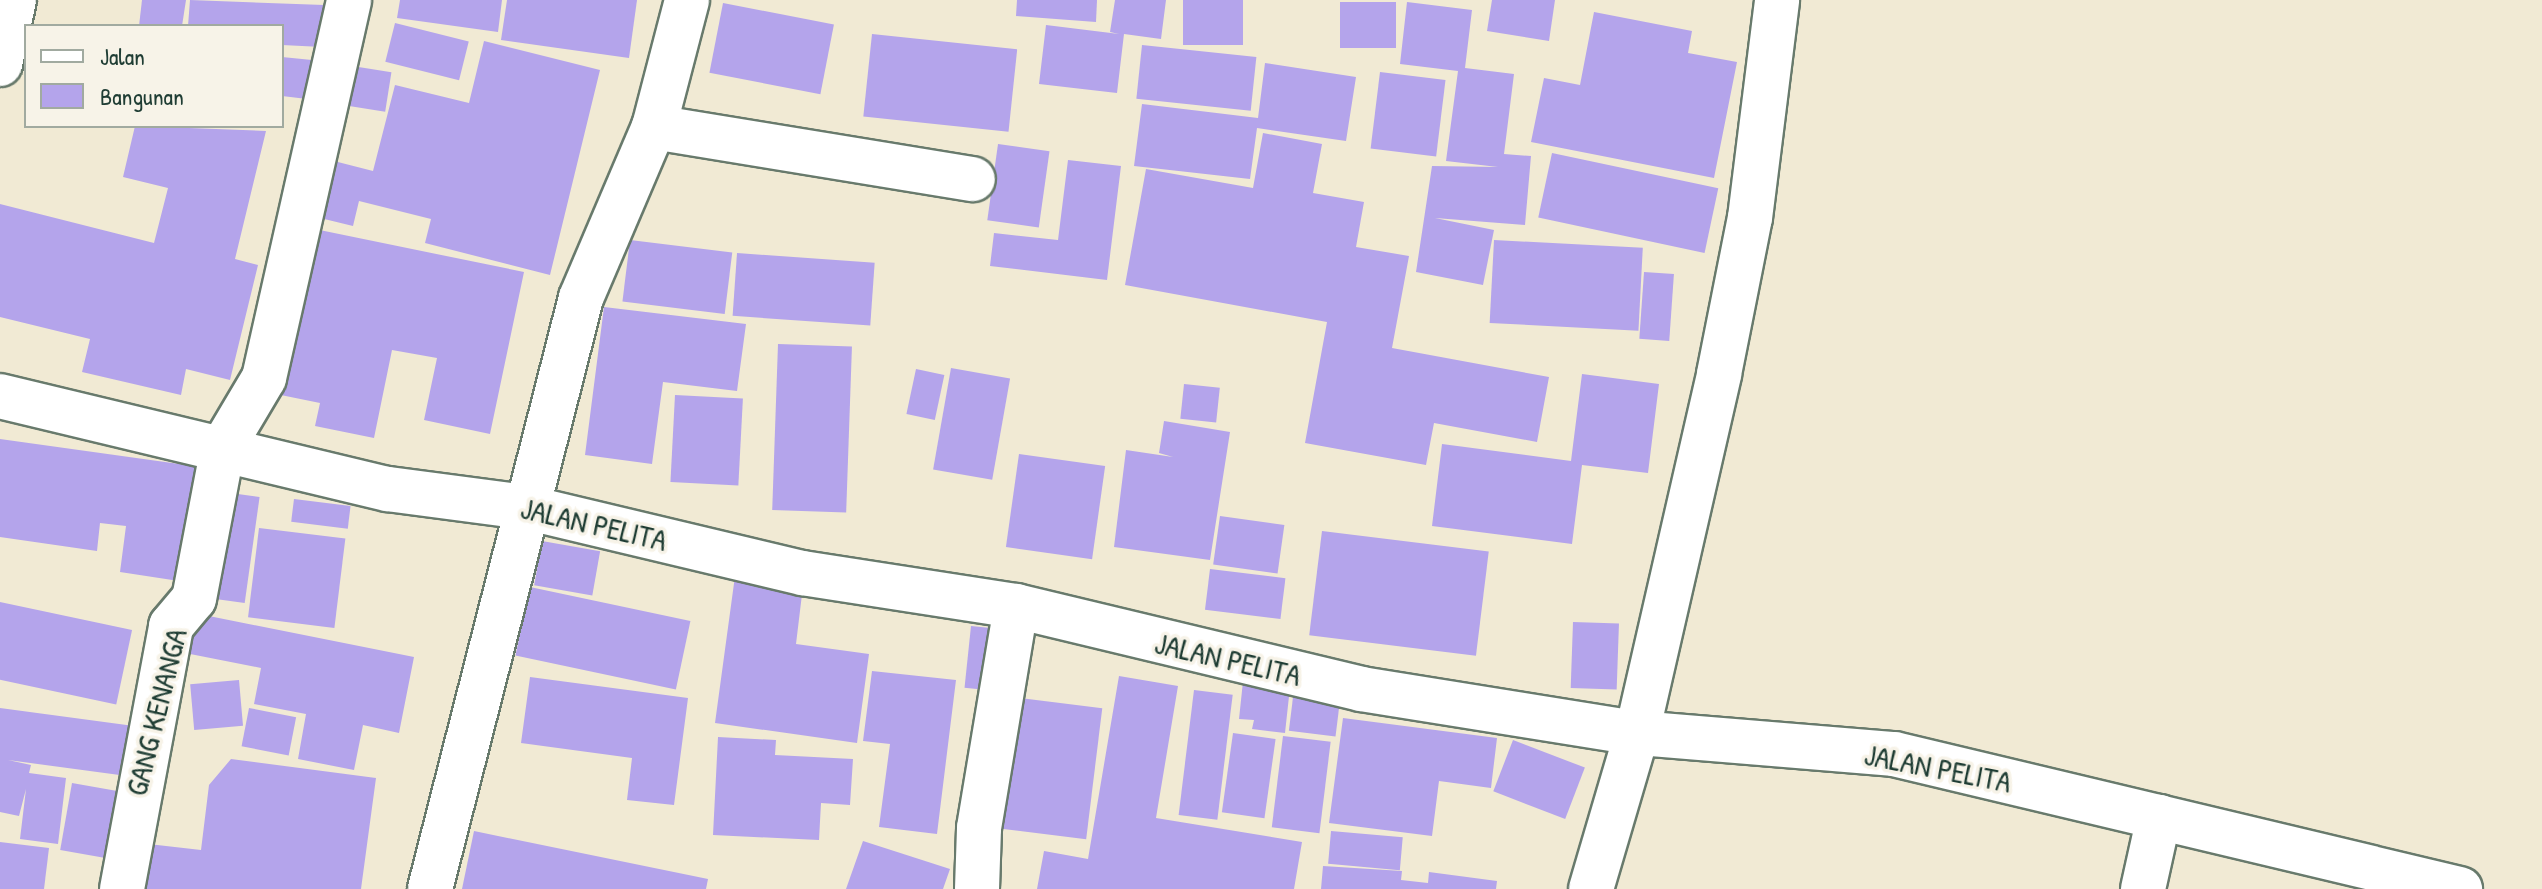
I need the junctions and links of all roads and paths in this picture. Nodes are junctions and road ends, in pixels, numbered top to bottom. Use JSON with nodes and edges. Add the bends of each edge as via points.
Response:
{"nodes":[{"id":1,"x":14,"y":0,"type":"edge"},
{"id":2,"x":349,"y":0,"type":"edge"},
{"id":3,"x":687,"y":0,"type":"edge"},
{"id":4,"x":1777,"y":0,"type":"edge"},
{"id":5,"x":0,"y":64,"type":"edge"},
{"id":6,"x":654,"y":127,"type":"junction"},
{"id":7,"x":973,"y":179,"type":"dead end"},
{"id":8,"x":0,"y":396,"type":"edge"},
{"id":9,"x":223,"y":447,"type":"junction"},
{"id":10,"x":525,"y":507,"type":"junction"},
{"id":11,"x":1016,"y":606,"type":"junction"},
{"id":12,"x":1637,"y":733,"type":"junction"},
{"id":13,"x":2159,"y":817,"type":"junction"},
{"id":14,"x":122,"y":889,"type":"edge"},
{"id":15,"x":430,"y":889,"type":"edge"},
{"id":16,"x":977,"y":889,"type":"edge"},
{"id":17,"x":1591,"y":889,"type":"edge"},
{"id":18,"x":2143,"y":889,"type":"edge"},
{"id":19,"x":2460,"y":889,"type":"edge"}],
"edges":[{"from":1,"to":5,"type":"street"},
{"from":2,"to":9,"type":"street","name":"GANG KENANGA","via":[[264,378]]},
{"from":3,"to":6,"type":"street"},
{"from":4,"to":12,"type":"street","via":[[1750,218]]},
{"from":6,"to":7,"type":"street"},
{"from":6,"to":10,"type":"street","via":[[581,298]]},
{"from":8,"to":9,"type":"street","name":"JALAN PELITA"},
{"from":9,"to":10,"type":"street","name":"JALAN PELITA","via":[[388,489]]},
{"from":9,"to":14,"type":"street","name":"GANG KENANGA","via":[[194,599],[171,626]]},
{"from":10,"to":11,"type":"street","name":"JALAN PELITA","via":[[803,573]]},
{"from":10,"to":15,"type":"street"},
{"from":11,"to":12,"type":"street","name":"JALAN PELITA","via":[[1361,689]]},
{"from":11,"to":16,"type":"street","via":[[979,828]]},
{"from":12,"to":13,"type":"street","name":"JALAN PELITA","via":[[1894,754]]},
{"from":12,"to":17,"type":"street"},
{"from":13,"to":18,"type":"street"},
{"from":13,"to":19,"type":"street","name":"JALAN PELITA"}]}
